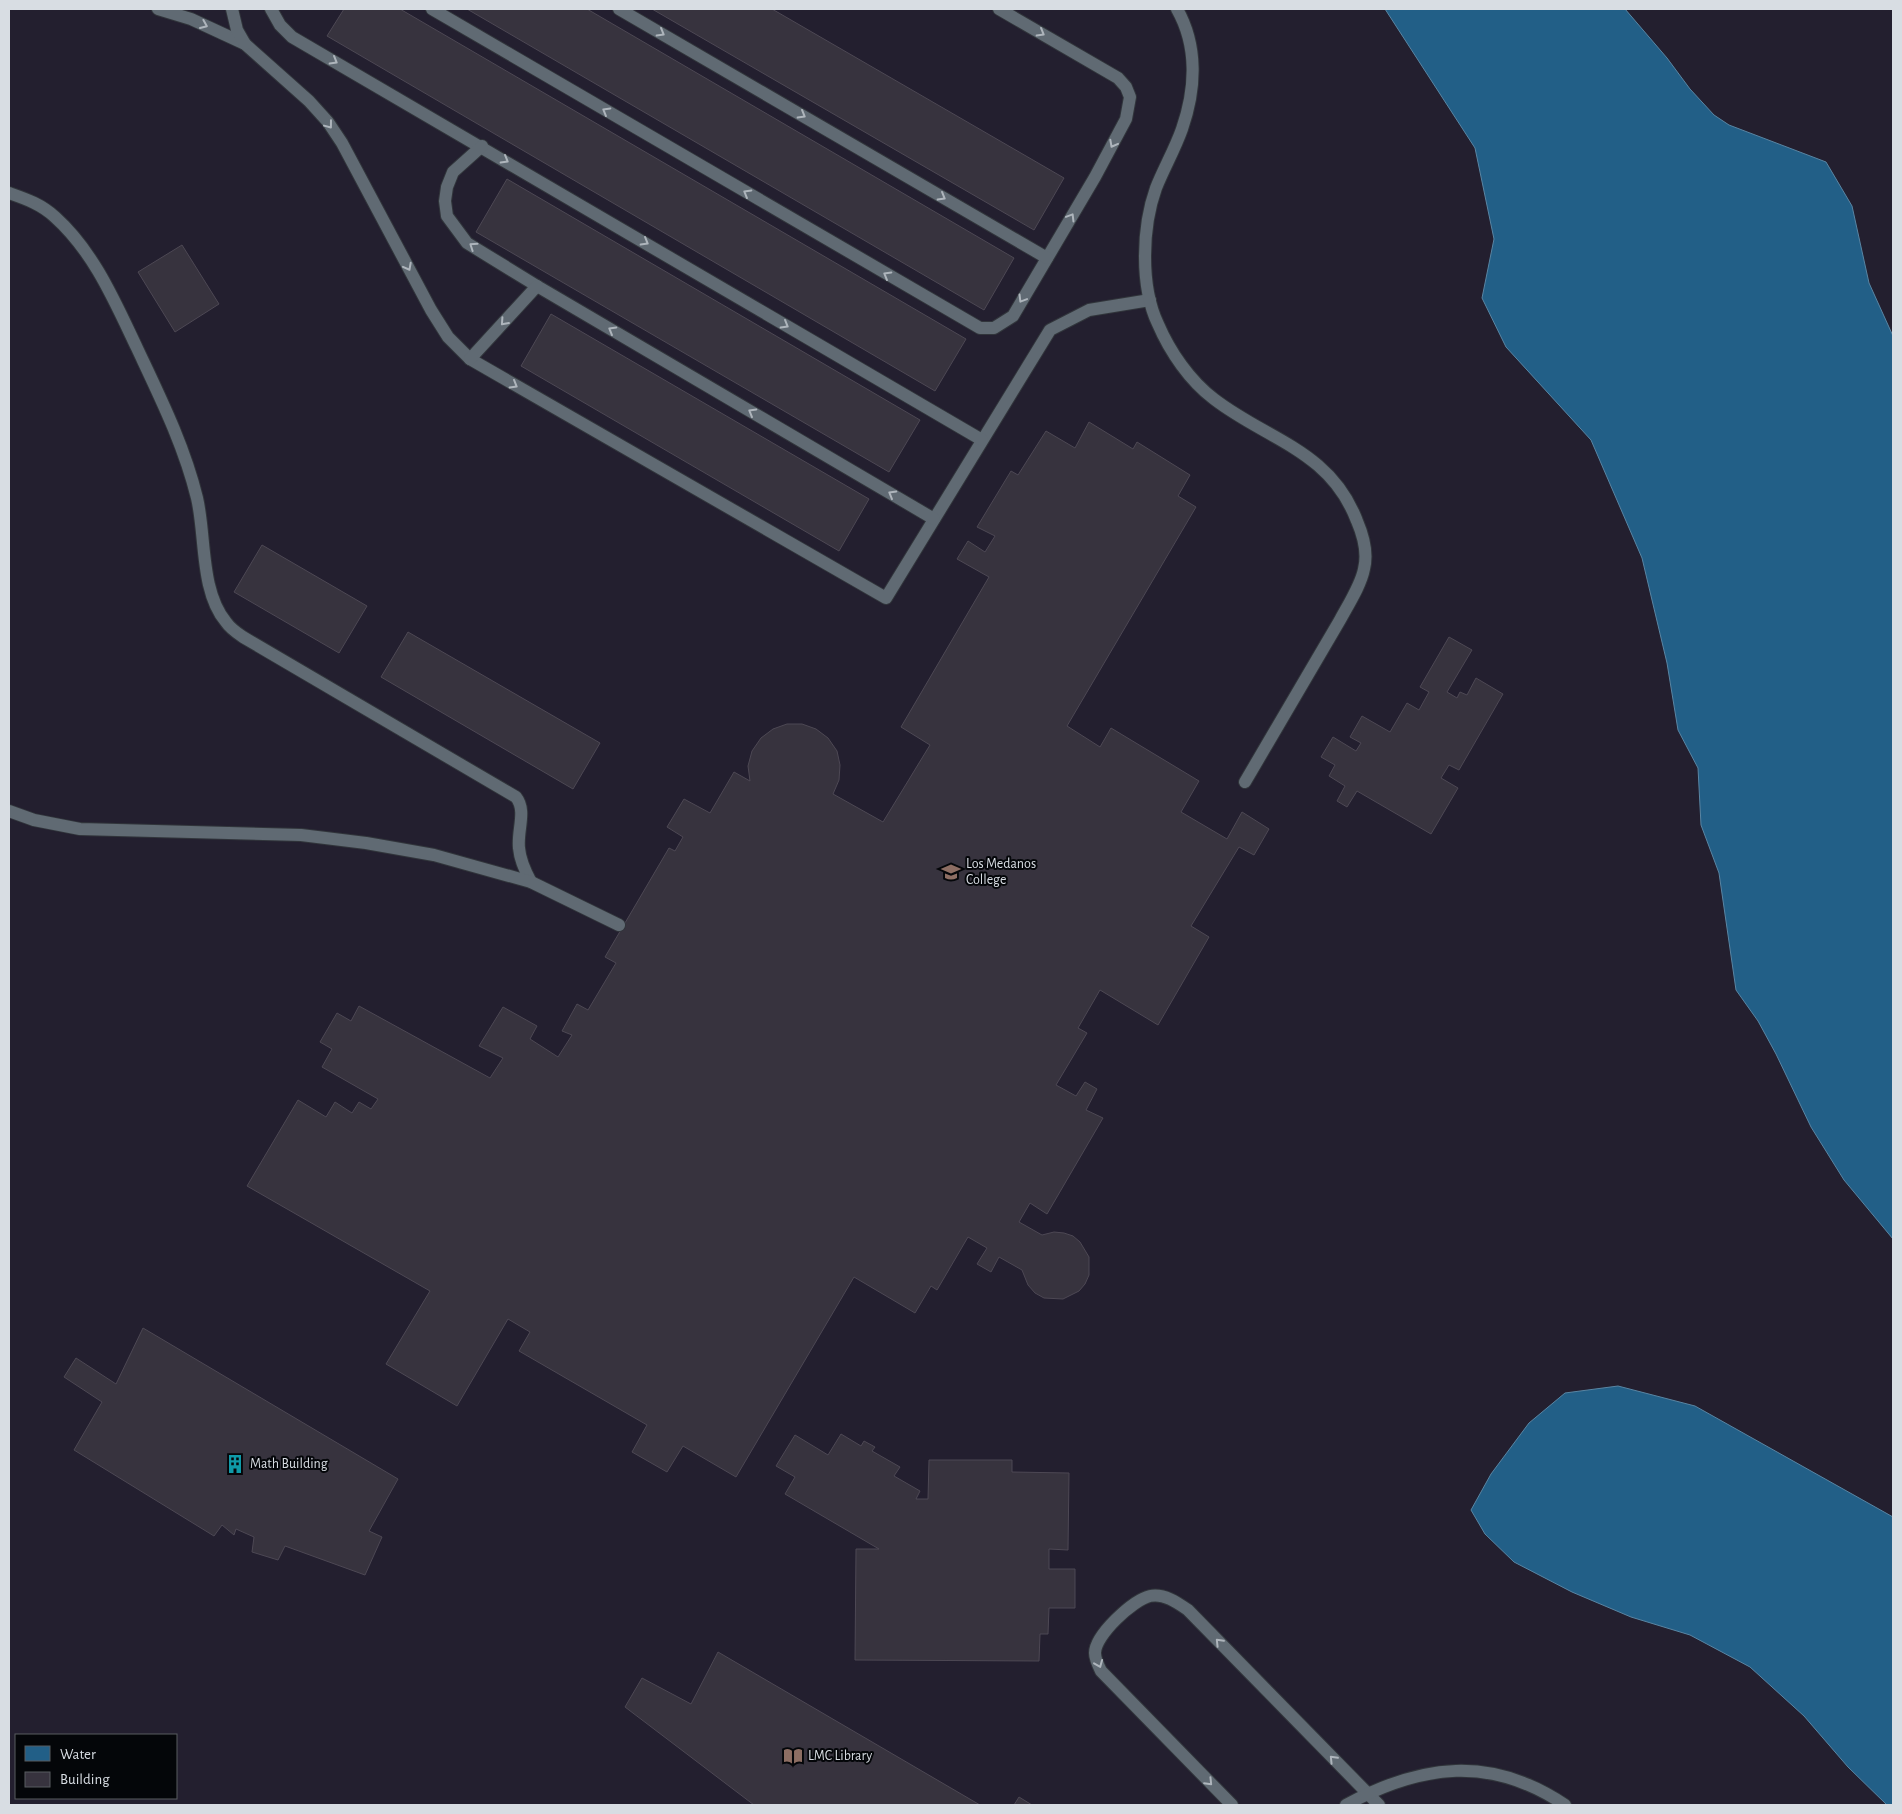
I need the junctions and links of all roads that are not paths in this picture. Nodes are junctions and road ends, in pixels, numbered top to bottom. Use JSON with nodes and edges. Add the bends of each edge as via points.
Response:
{"nodes":[{"id":1,"x":158,"y":9,"type":"edge"},
{"id":2,"x":232,"y":9,"type":"edge"},
{"id":3,"x":271,"y":9,"type":"edge"},
{"id":4,"x":432,"y":9,"type":"edge"},
{"id":5,"x":619,"y":9,"type":"edge"},
{"id":6,"x":999,"y":9,"type":"edge"},
{"id":7,"x":1177,"y":9,"type":"edge"},
{"id":8,"x":245,"y":44,"type":"junction"},
{"id":9,"x":482,"y":146,"type":"junction"},
{"id":10,"x":9,"y":193,"type":"edge"},
{"id":11,"x":1047,"y":258,"type":"junction"},
{"id":12,"x":536,"y":286,"type":"junction"},
{"id":13,"x":1150,"y":300,"type":"junction"},
{"id":14,"x":470,"y":360,"type":"junction"},
{"id":15,"x":982,"y":440,"type":"junction"},
{"id":16,"x":934,"y":519,"type":"junction"},
{"id":17,"x":1245,"y":782,"type":"dead end"},
{"id":18,"x":9,"y":811,"type":"edge"},
{"id":19,"x":530,"y":882,"type":"junction"},
{"id":20,"x":619,"y":925,"type":"dead end"},
{"id":21,"x":1367,"y":1794,"type":"junction"},
{"id":22,"x":1232,"y":1805,"type":"edge"},
{"id":23,"x":1346,"y":1805,"type":"edge"},
{"id":24,"x":1379,"y":1805,"type":"edge"},
{"id":25,"x":1565,"y":1805,"type":"edge"}],
"edges":[{"from":1,"to":8,"type":"lane","one_way":true,"via":[[191,19]]},
{"from":2,"to":8,"type":"lane","via":[[237,30]]},
{"from":3,"to":9,"type":"lane","one_way":true,"via":[[292,37]]},
{"from":11,"to":4,"type":"lane","one_way":true,"via":[[1013,316],[994,328],[980,328]]},
{"from":5,"to":11,"type":"lane","one_way":true},
{"from":6,"to":11,"type":"lane","via":[[1118,78],[1130,97],[1126,119]]},
{"from":7,"to":13,"type":"lane","via":[[1190,40],[1192,87],[1182,130],[1156,188],[1148,215],[1145,240]]},
{"from":8,"to":14,"type":"lane","one_way":true,"via":[[310,101],[328,122],[431,310],[448,337]]},
{"from":12,"to":9,"type":"lane","one_way":true,"via":[[467,243],[447,216],[447,187],[454,172]]},
{"from":9,"to":15,"type":"lane","one_way":true},
{"from":10,"to":19,"type":"lane","via":[[38,203],[55,216],[90,258],[112,297],[178,438],[197,499],[210,586],[226,623],[243,637],[516,797],[522,812],[518,848]]},
{"from":12,"to":14,"type":"lane","one_way":true},
{"from":16,"to":12,"type":"lane","one_way":true},
{"from":13,"to":15,"type":"lane","via":[[1089,310],[1050,330]]},
{"from":13,"to":17,"type":"lane","via":[[1165,338],[1197,384],[1233,413],[1298,449],[1318,465],[1344,495],[1365,548],[1364,569],[1349,602]]},
{"from":14,"to":16,"type":"lane","one_way":true,"via":[[886,598]]},
{"from":15,"to":16,"type":"lane"},
{"from":18,"to":19,"type":"lane","via":[[34,820],[80,829],[284,834],[366,843],[434,855]]},
{"from":19,"to":20,"type":"lane"},
{"from":21,"to":22,"type":"lane","one_way":true,"via":[[1188,1610],[1162,1597],[1150,1596],[1136,1602],[1108,1628],[1095,1651],[1101,1671]]},
{"from":21,"to":23,"type":"lane"},
{"from":21,"to":24,"type":"lane"},
{"from":21,"to":25,"type":"lane","via":[[1422,1775],[1451,1770],[1482,1771],[1529,1785]]}]}
